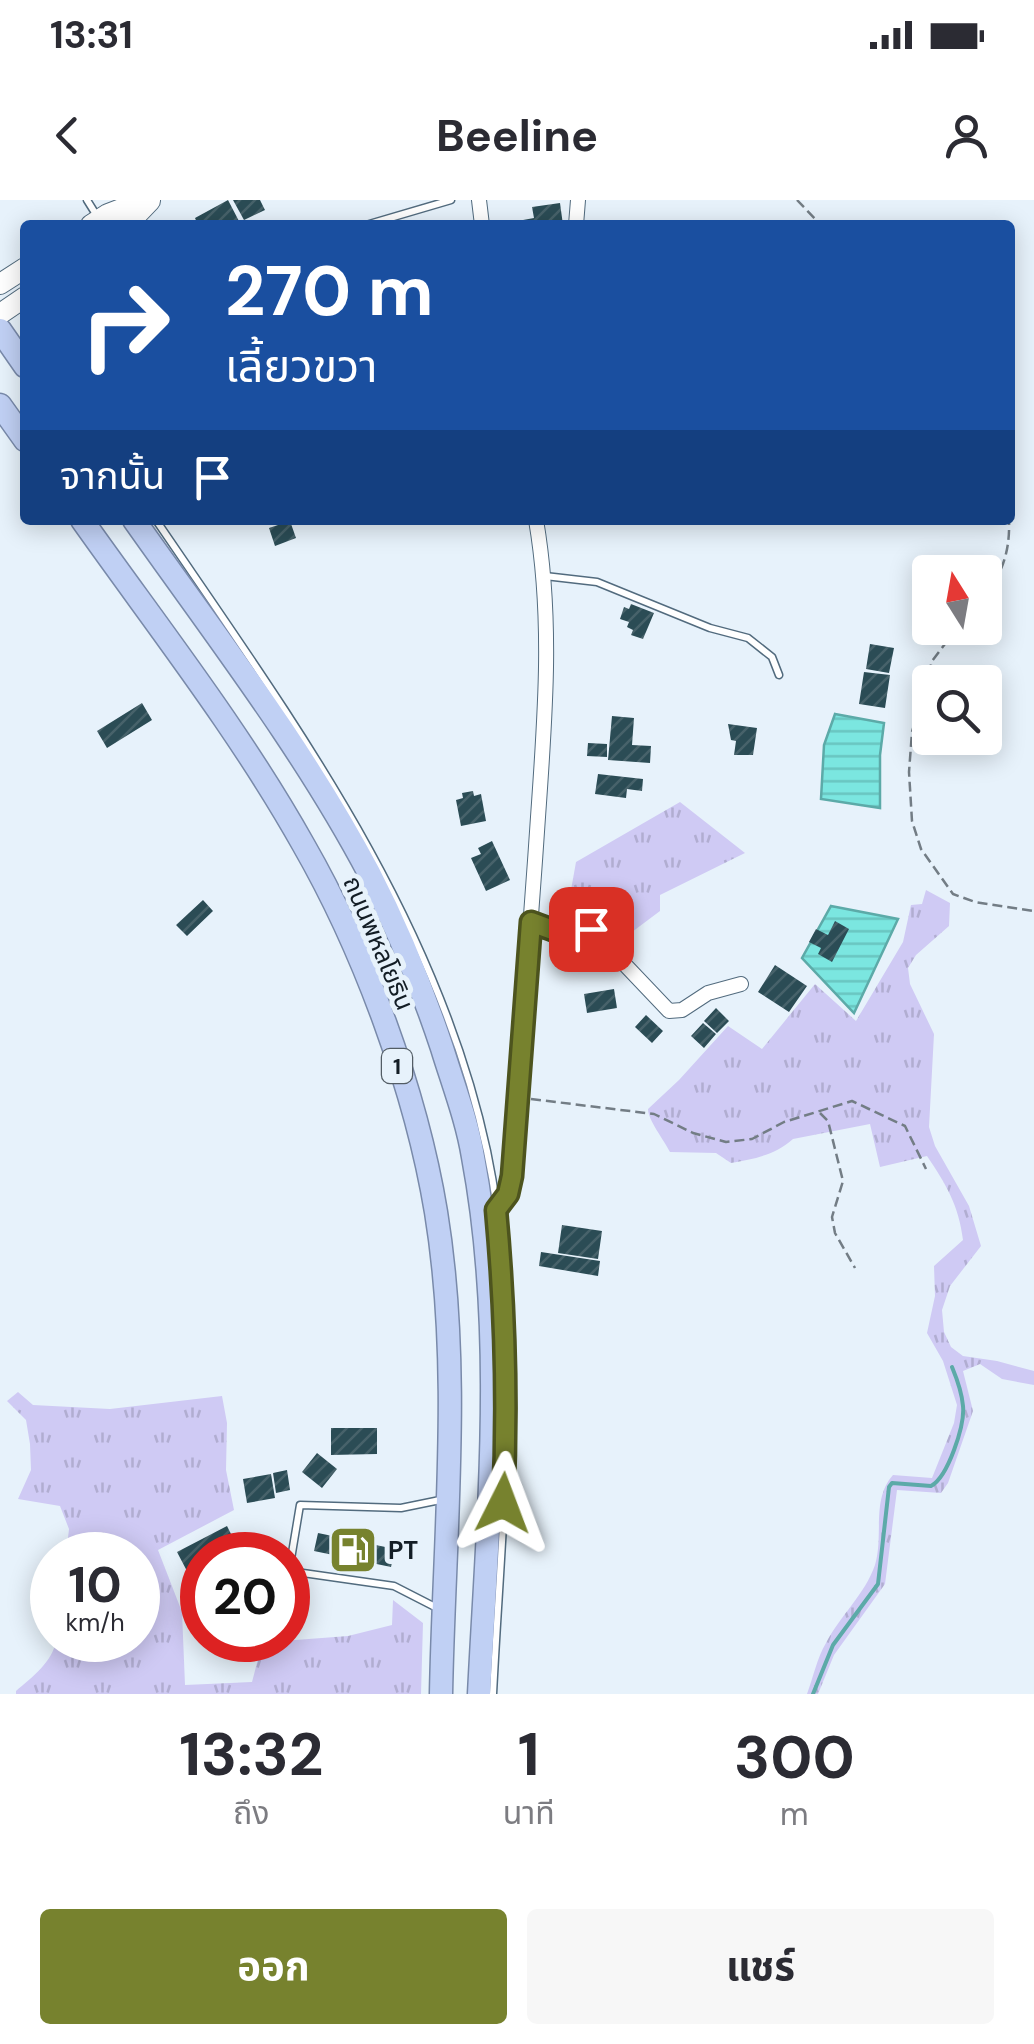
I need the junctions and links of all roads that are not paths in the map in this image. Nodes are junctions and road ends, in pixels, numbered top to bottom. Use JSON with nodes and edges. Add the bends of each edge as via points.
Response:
{"nodes":[{"id":1,"x":148,"y":200,"type":"edge"},
{"id":2,"x":452,"y":200,"type":"edge"},
{"id":3,"x":100,"y":220,"type":"edge"},
{"id":4,"x":131,"y":220,"type":"edge"},
{"id":5,"x":383,"y":220,"type":"edge"},
{"id":6,"x":0,"y":330,"type":"edge"},
{"id":7,"x":20,"y":359,"type":"edge"},
{"id":8,"x":0,"y":404,"type":"edge"},
{"id":9,"x":20,"y":433,"type":"edge"},
{"id":10,"x":86,"y":525,"type":"edge"},
{"id":11,"x":138,"y":525,"type":"edge"},
{"id":12,"x":159,"y":525,"type":"edge"},
{"id":13,"x":537,"y":525,"type":"edge"},
{"id":14,"x":546,"y":576,"type":"junction"},
{"id":15,"x":780,"y":675,"type":"dead end"},
{"id":16,"x":531,"y":922,"type":"junction"},
{"id":17,"x":742,"y":984,"type":"dead end"},
{"id":18,"x":490,"y":1220,"type":"junction"},
{"id":19,"x":447,"y":1498,"type":"junction"},
{"id":20,"x":295,"y":1532,"type":"edge"},
{"id":21,"x":310,"y":1574,"type":"edge"},
{"id":22,"x":443,"y":1610,"type":"junction"},
{"id":23,"x":441,"y":1694,"type":"edge"},
{"id":24,"x":479,"y":1694,"type":"edge"},
{"id":25,"x":493,"y":1694,"type":"edge"}],
"edges":[{"from":1,"to":3,"type":"main road"},
{"from":1,"to":4,"type":"main road"},
{"from":2,"to":5,"type":"lane"},
{"from":6,"to":7,"type":"highway"},
{"from":8,"to":9,"type":"highway"},
{"from":10,"to":19,"type":"highway","name":"ถนนพหลโยธิน","number":"1","via":[[288,818],[380,1010],[436,1210],[451,1391]]},
{"from":11,"to":18,"type":"highway","name":"ถนนพหลโยธิน","number":"1","via":[[294,747],[370,874],[427,1006]]},
{"from":12,"to":18,"type":"lane","via":[[305,740],[382,868],[469,1086],[487,1150]]},
{"from":13,"to":14,"type":"street"},
{"from":14,"to":15,"type":"lane","via":[[598,582],[748,638],[772,657]]},
{"from":14,"to":16,"type":"street"},
{"from":16,"to":17,"type":"street","via":[[558,932],[591,929],[669,1011]]},
{"from":16,"to":18,"type":"street","via":[[512,1176]]},
{"from":18,"to":24,"type":"highway","name":"ถนนพหลโยธิน","number":"1","via":[[493,1426]]},
{"from":18,"to":25,"type":"lane","via":[[505,1308],[507,1426]]},
{"from":19,"to":20,"type":"lane","via":[[402,1508],[300,1505]]},
{"from":19,"to":22,"type":"highway","name":"ถนนพหลโยธิน","number":"1"},
{"from":21,"to":22,"type":"lane","via":[[394,1586]]},
{"from":22,"to":23,"type":"highway","name":"ถนนพหลโยธิน","number":"1"}]}
